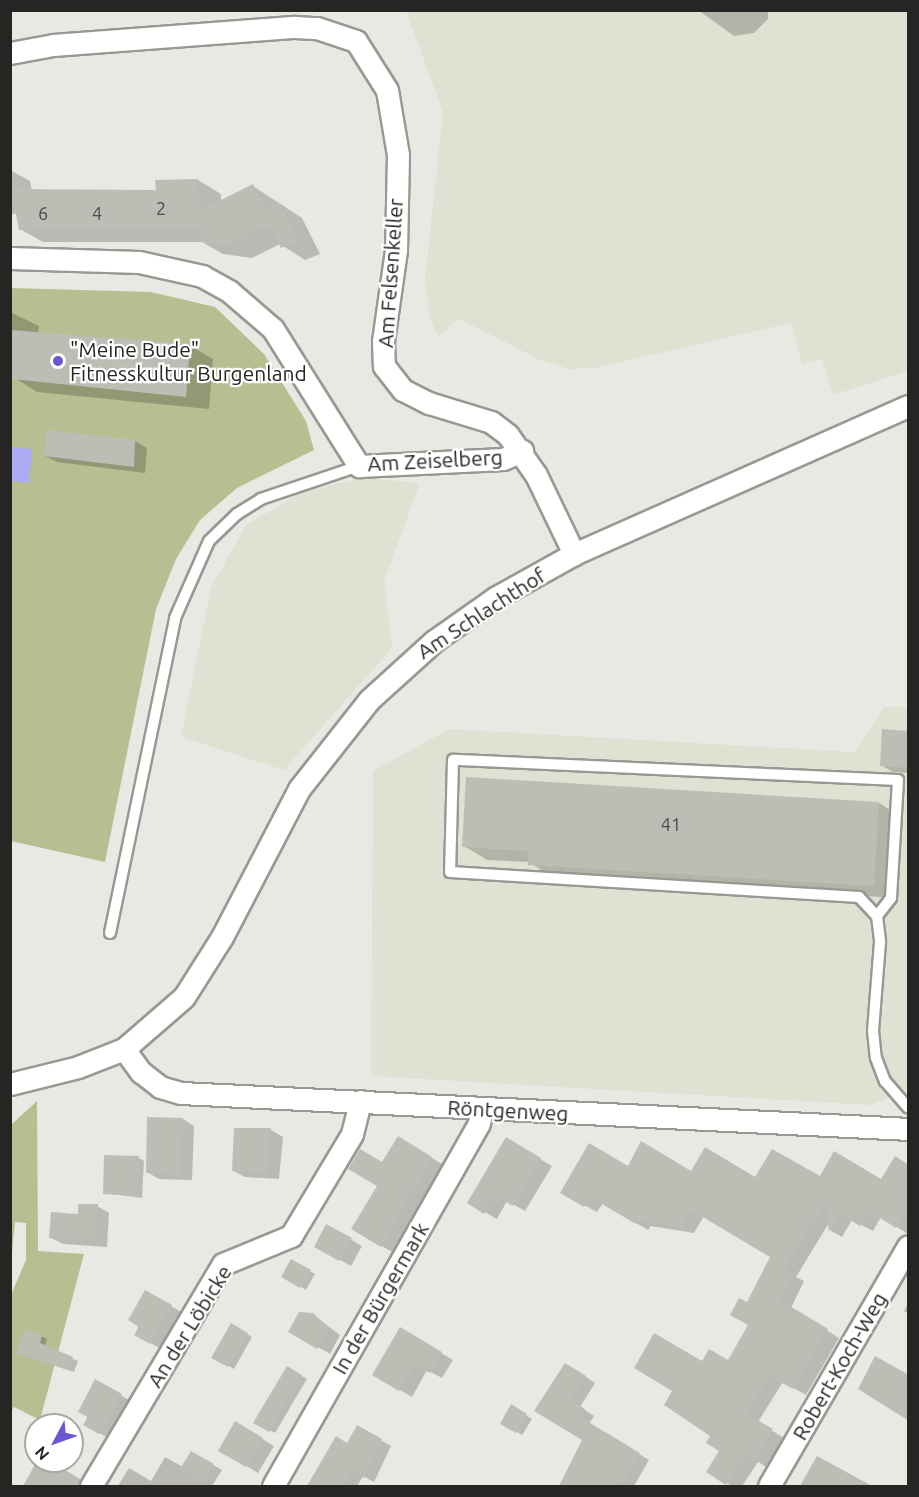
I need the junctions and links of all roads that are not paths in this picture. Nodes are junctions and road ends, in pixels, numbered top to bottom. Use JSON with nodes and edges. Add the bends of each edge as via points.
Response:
{"nodes":[{"id":1,"x":10,"y":53,"type":"edge"},
{"id":2,"x":10,"y":258,"type":"edge"},
{"id":3,"x":909,"y":406,"type":"edge"},
{"id":4,"x":522,"y":451,"type":"junction"},
{"id":5,"x":359,"y":466,"type":"junction"},
{"id":6,"x":574,"y":554,"type":"junction"},
{"id":7,"x":877,"y":916,"type":"junction"},
{"id":8,"x":110,"y":933,"type":"dead end"},
{"id":9,"x":124,"y":1049,"type":"junction"},
{"id":10,"x":10,"y":1084,"type":"edge"},
{"id":11,"x":360,"y":1101,"type":"junction"},
{"id":12,"x":909,"y":1107,"type":"edge"},
{"id":13,"x":482,"y":1109,"type":"junction"},
{"id":14,"x":909,"y":1129,"type":"edge"},
{"id":15,"x":909,"y":1246,"type":"edge"},
{"id":16,"x":91,"y":1486,"type":"edge"},
{"id":17,"x":273,"y":1486,"type":"edge"},
{"id":18,"x":769,"y":1486,"type":"edge"}],
"edges":[{"from":1,"to":4,"type":"street","name":"Am Felsenkeller","via":[[53,45],[295,27],[317,28],[356,41],[387,90],[398,155],[396,250],[383,341],[384,366],[403,390],[429,403],[491,422]]},
{"from":2,"to":5,"type":"street","name":"Am Zeiselberg","via":[[140,262],[202,276],[230,291],[273,329]]},
{"from":3,"to":6,"type":"street","name":"Am Schlachthof"},
{"from":4,"to":5,"type":"street","name":"Am Zeiselberg","via":[[482,460]]},
{"from":4,"to":6,"type":"street","name":"Am Felsenkeller"},
{"from":5,"to":8,"type":"lane","via":[[261,499],[237,514],[209,541],[175,618]]},
{"from":6,"to":9,"type":"street","name":"Am Schlachthof","via":[[464,618],[409,661],[369,700],[322,758],[282,817],[222,937],[184,997]]},
{"from":7,"to":7,"type":"lane","via":[[859,897],[450,872],[453,760],[898,780],[891,898]]},
{"from":7,"to":12,"type":"lane","via":[[880,942],[873,1031],[876,1058],[885,1081]]},
{"from":9,"to":10,"type":"street","name":"Am Schlachthof","via":[[78,1067]]},
{"from":9,"to":11,"type":"street","name":"Röntgenweg","via":[[141,1072],[170,1091]]},
{"from":11,"to":13,"type":"street","name":"Röntgenweg"},
{"from":11,"to":16,"type":"street","name":"An der Löbicke","via":[[352,1134],[291,1236],[223,1264]]},
{"from":13,"to":14,"type":"street","name":"Röntgenweg"},
{"from":13,"to":17,"type":"street","name":"In der Bürgermark","via":[[479,1123]]},
{"from":15,"to":18,"type":"street","name":"Robert-Koch-Weg"}]}
